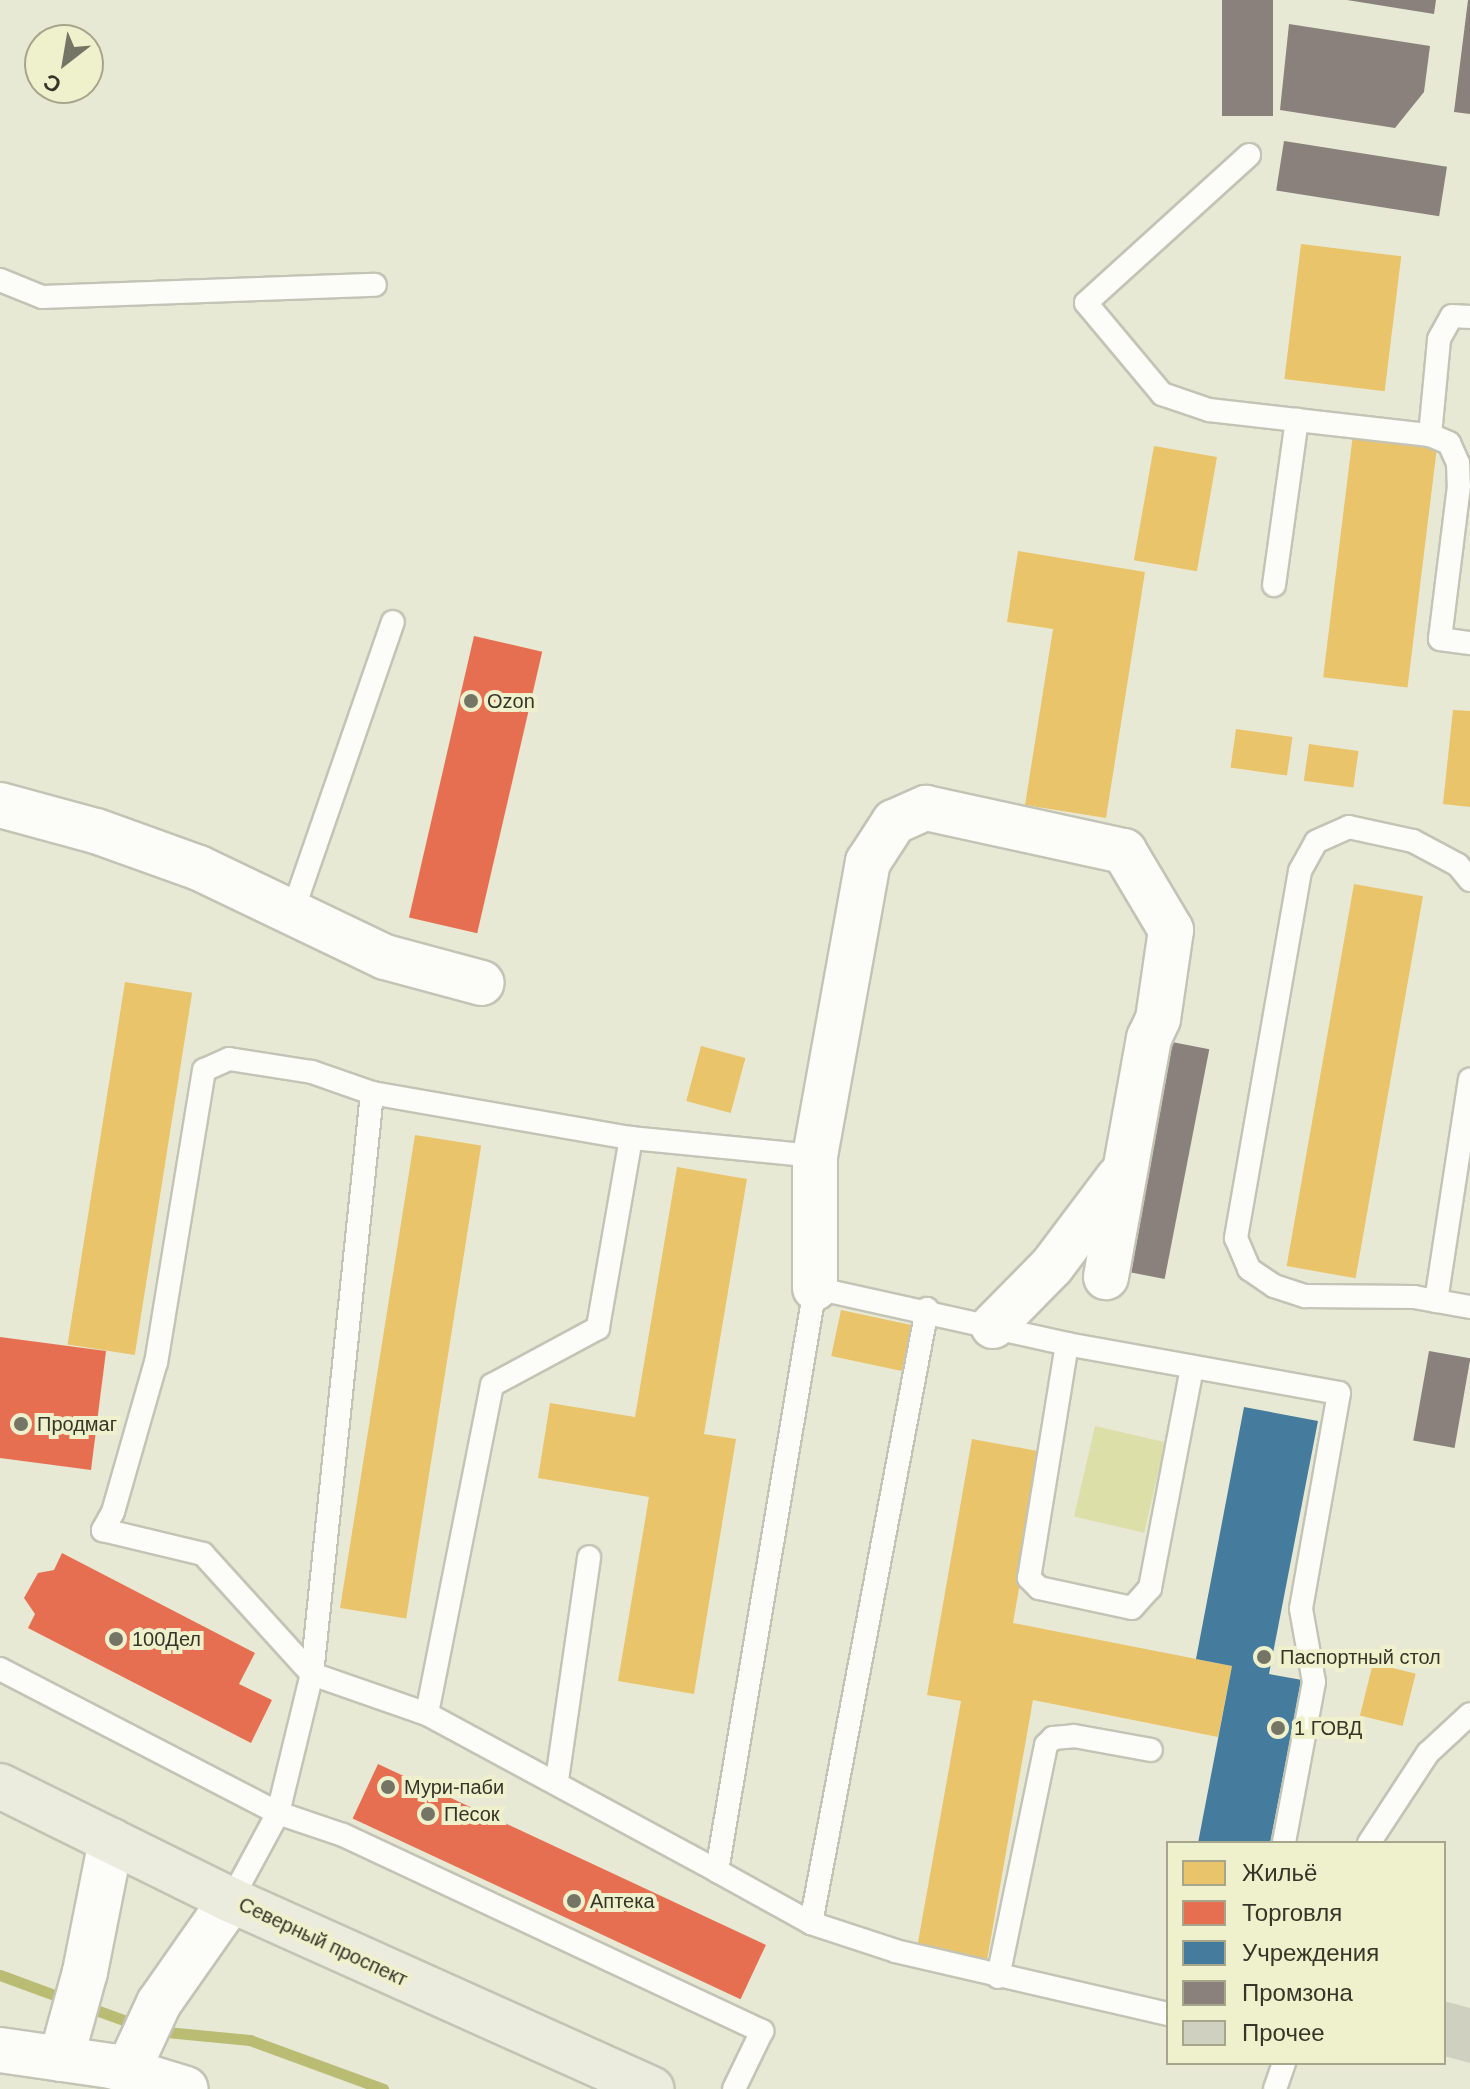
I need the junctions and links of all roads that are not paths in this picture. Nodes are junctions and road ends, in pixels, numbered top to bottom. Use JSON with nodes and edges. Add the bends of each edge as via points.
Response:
{"nodes":[{"id":1,"x":1249,"y":155,"type":"dead end"},
{"id":2,"x":0,"y":280,"type":"edge"},
{"id":3,"x":375,"y":285,"type":"dead end"},
{"id":4,"x":1470,"y":317,"type":"edge"},
{"id":5,"x":1297,"y":420,"type":"junction"},
{"id":6,"x":1430,"y":435,"type":"junction"},
{"id":7,"x":1464,"y":486,"type":"edge"},
{"id":8,"x":1274,"y":585,"type":"dead end"},
{"id":9,"x":393,"y":622,"type":"dead end"},
{"id":10,"x":1470,"y":643,"type":"edge"},
{"id":11,"x":0,"y":805,"type":"edge"},
{"id":12,"x":1470,"y":880,"type":"edge"},
{"id":13,"x":291,"y":916,"type":"junction"},
{"id":14,"x":482,"y":983,"type":"dead end"},
{"id":15,"x":1470,"y":1080,"type":"edge"},
{"id":16,"x":372,"y":1093,"type":"junction"},
{"id":17,"x":631,"y":1138,"type":"junction"},
{"id":18,"x":815,"y":1156,"type":"junction"},
{"id":19,"x":1125,"y":1169,"type":"junction"},
{"id":20,"x":1106,"y":1277,"type":"dead end"},
{"id":21,"x":815,"y":1288,"type":"junction"},
{"id":22,"x":1436,"y":1301,"type":"junction"},
{"id":23,"x":1470,"y":1307,"type":"edge"},
{"id":24,"x":927,"y":1309,"type":"junction"},
{"id":25,"x":993,"y":1326,"type":"junction"},
{"id":26,"x":1067,"y":1344,"type":"junction"},
{"id":27,"x":1192,"y":1367,"type":"junction"},
{"id":28,"x":589,"y":1557,"type":"dead end"},
{"id":29,"x":0,"y":1669,"type":"edge"},
{"id":30,"x":312,"y":1674,"type":"junction"},
{"id":31,"x":427,"y":1714,"type":"junction"},
{"id":32,"x":1470,"y":1714,"type":"edge"},
{"id":33,"x":1151,"y":1750,"type":"dead end"},
{"id":34,"x":557,"y":1780,"type":"junction"},
{"id":35,"x":0,"y":1786,"type":"edge"},
{"id":36,"x":278,"y":1813,"type":"junction"},
{"id":37,"x":111,"y":1841,"type":"junction"},
{"id":38,"x":1284,"y":1841,"type":"edge"},
{"id":39,"x":1370,"y":1841,"type":"edge"},
{"id":40,"x":717,"y":1871,"type":"junction"},
{"id":41,"x":231,"y":1900,"type":"junction"},
{"id":42,"x":811,"y":1923,"type":"junction"},
{"id":43,"x":998,"y":1977,"type":"junction"},
{"id":44,"x":1166,"y":2014,"type":"edge"},
{"id":45,"x":66,"y":2038,"type":"junction"},
{"id":46,"x":0,"y":2050,"type":"edge"},
{"id":47,"x":1283,"y":2065,"type":"edge"},
{"id":48,"x":122,"y":2067,"type":"edge"},
{"id":49,"x":186,"y":2089,"type":"edge"},
{"id":50,"x":651,"y":2089,"type":"edge"},
{"id":51,"x":734,"y":2089,"type":"edge"},
{"id":52,"x":1275,"y":2089,"type":"edge"}],
"edges":[{"from":1,"to":5,"type":"lane","via":[[1086,303],[1162,394],[1209,410]]},
{"from":2,"to":3,"type":"lane","via":[[42,297]]},
{"from":4,"to":6,"type":"lane","via":[[1452,316],[1439,339]]},
{"from":5,"to":6,"type":"lane"},
{"from":5,"to":8,"type":"lane"},
{"from":6,"to":7,"type":"lane","via":[[1449,443]]},
{"from":7,"to":10,"type":"lane","via":[[1440,639]]},
{"from":9,"to":13,"type":"lane"},
{"from":11,"to":13,"type":"street","via":[[96,831],[199,868]]},
{"from":12,"to":22,"type":"lane","via":[[1458,865],[1413,841],[1349,827],[1316,842],[1300,871],[1236,1238],[1249,1269],[1274,1286],[1305,1296]]},
{"from":13,"to":14,"type":"street","via":[[385,957]]},
{"from":15,"to":22,"type":"lane"},
{"from":16,"to":17,"type":"lane"},
{"from":16,"to":30,"type":"lane"},
{"from":16,"to":30,"type":"lane","via":[[312,1072],[229,1059],[204,1070],[156,1362],[113,1512],[103,1530],[203,1554]]},
{"from":17,"to":18,"type":"lane"},
{"from":17,"to":31,"type":"lane","via":[[598,1328],[492,1385]]},
{"from":18,"to":19,"type":"street","via":[[868,862],[894,822],[926,808],[1124,851],[1171,930],[1158,1019],[1149,1038]]},
{"from":18,"to":21,"type":"street"},
{"from":19,"to":20,"type":"street"},
{"from":19,"to":25,"type":"street","via":[[1052,1266]]},
{"from":21,"to":24,"type":"lane"},
{"from":21,"to":40,"type":"lane"},
{"from":22,"to":23,"type":"lane"},
{"from":24,"to":25,"type":"lane"},
{"from":24,"to":42,"type":"lane"},
{"from":25,"to":26,"type":"lane"},
{"from":26,"to":27,"type":"lane"},
{"from":26,"to":27,"type":"lane","via":[[1029,1578],[1039,1588],[1132,1608],[1150,1588]]},
{"from":27,"to":38,"type":"lane","via":[[1339,1393],[1301,1609],[1314,1682]]},
{"from":28,"to":34,"type":"lane"},
{"from":29,"to":36,"type":"lane"},
{"from":30,"to":31,"type":"lane"},
{"from":30,"to":36,"type":"lane"},
{"from":31,"to":34,"type":"lane"},
{"from":32,"to":39,"type":"lane","via":[[1428,1753]]},
{"from":33,"to":43,"type":"lane","via":[[1074,1736],[1053,1738],[1046,1745]]},
{"from":34,"to":40,"type":"lane"},
{"from":35,"to":37,"type":"main road","name":"Северный проспект"},
{"from":36,"to":41,"type":"lane"},
{"from":36,"to":51,"type":"lane","via":[[343,1835],[762,2031]]},
{"from":37,"to":41,"type":"main road","name":"Северный проспект"},
{"from":37,"to":45,"type":"street"},
{"from":40,"to":42,"type":"lane"},
{"from":41,"to":48,"type":"street"},
{"from":41,"to":50,"type":"main road","name":"Северный проспект"},
{"from":42,"to":43,"type":"lane"},
{"from":43,"to":44,"type":"lane"},
{"from":45,"to":46,"type":"street"},
{"from":45,"to":48,"type":"street"},
{"from":47,"to":52,"type":"lane"},
{"from":48,"to":49,"type":"street"}]}
